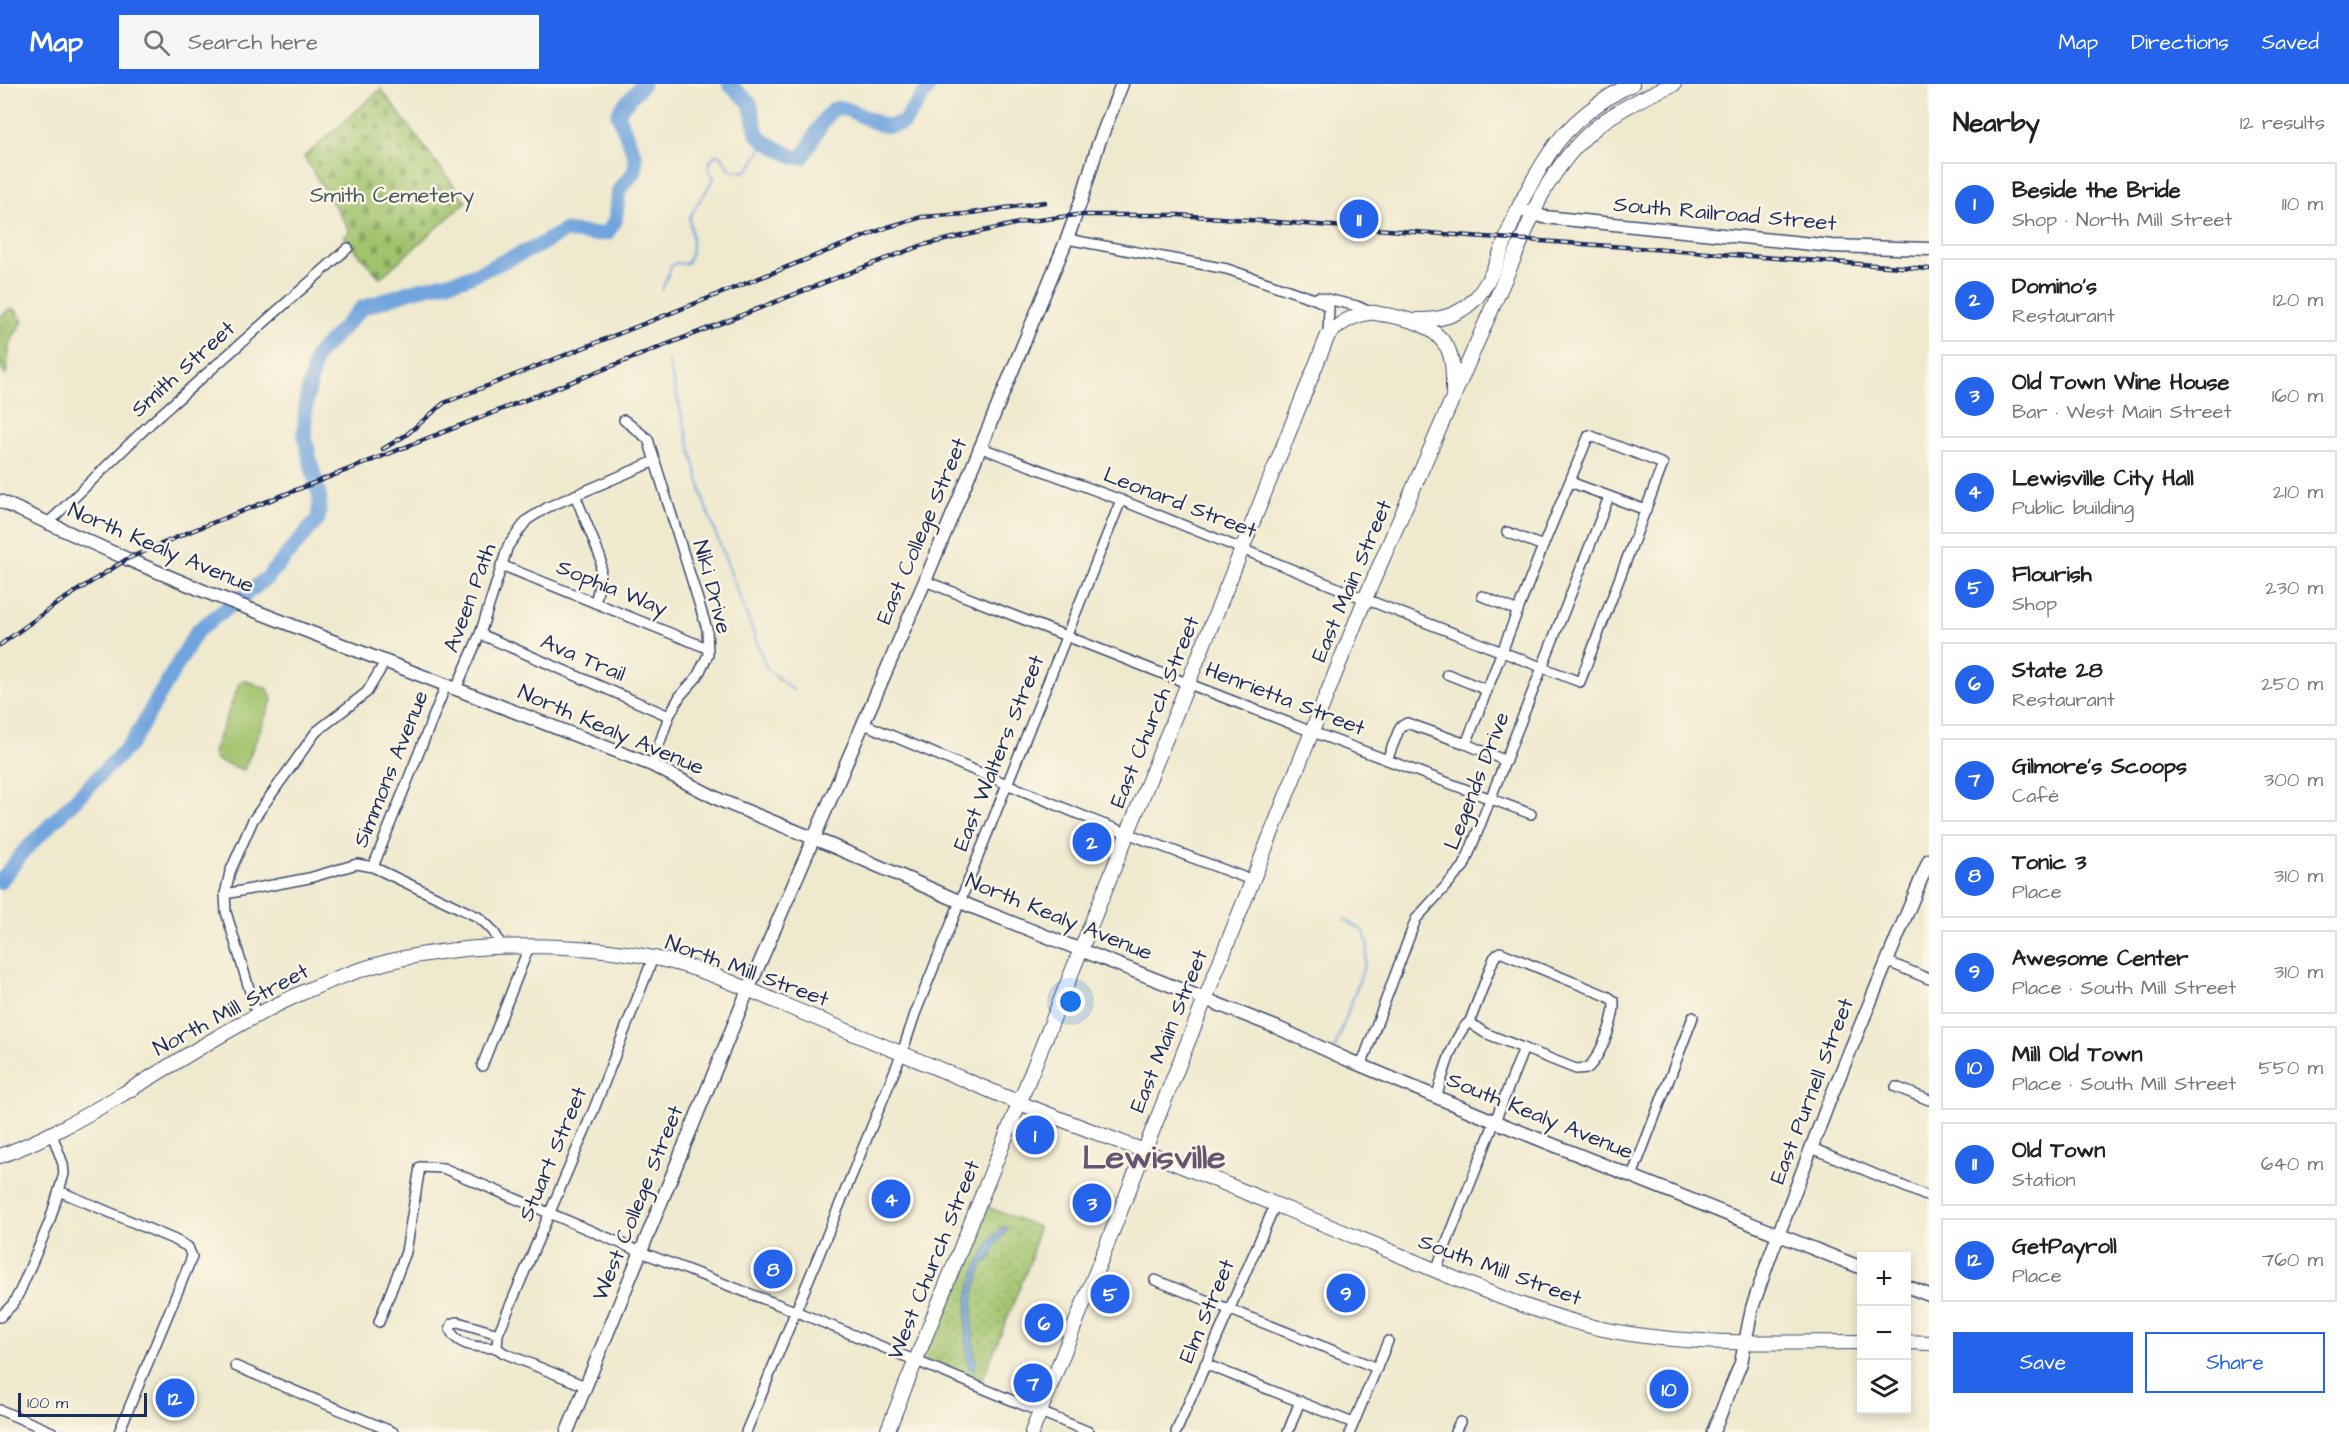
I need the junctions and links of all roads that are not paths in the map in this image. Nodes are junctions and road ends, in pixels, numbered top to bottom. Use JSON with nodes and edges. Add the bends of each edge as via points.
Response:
{"nodes":[{"id":1,"x":1122,"y":84,"type":"edge"},
{"id":2,"x":1632,"y":84,"type":"edge"},
{"id":3,"x":1674,"y":84,"type":"edge"},
{"id":4,"x":1518,"y":209,"type":"junction"},
{"id":5,"x":1533,"y":214,"type":"junction"},
{"id":6,"x":1067,"y":239,"type":"junction"},
{"id":7,"x":348,"y":248,"type":"dead end"},
{"id":8,"x":1929,"y":249,"type":"edge"},
{"id":9,"x":1306,"y":296,"type":"junction"},
{"id":10,"x":1371,"y":313,"type":"junction"},
{"id":11,"x":1416,"y":320,"type":"junction"},
{"id":12,"x":1329,"y":335,"type":"junction"},
{"id":13,"x":1453,"y":398,"type":"junction"},
{"id":14,"x":624,"y":420,"type":"dead end"},
{"id":15,"x":980,"y":447,"type":"junction"},
{"id":16,"x":655,"y":461,"type":"junction"},
{"id":17,"x":1570,"y":482,"type":"junction"},
{"id":18,"x":575,"y":495,"type":"junction"},
{"id":19,"x":1609,"y":497,"type":"junction"},
{"id":20,"x":1121,"y":500,"type":"junction"},
{"id":21,"x":0,"y":501,"type":"edge"},
{"id":22,"x":1646,"y":510,"type":"junction"},
{"id":23,"x":48,"y":523,"type":"junction"},
{"id":24,"x":1507,"y":532,"type":"dead end"},
{"id":25,"x":1543,"y":546,"type":"junction"},
{"id":26,"x":1243,"y":548,"type":"junction"},
{"id":27,"x":501,"y":565,"type":"junction"},
{"id":28,"x":924,"y":581,"type":"junction"},
{"id":29,"x":1482,"y":596,"type":"dead end"},
{"id":30,"x":1365,"y":599,"type":"junction"},
{"id":31,"x":595,"y":603,"type":"junction"},
{"id":32,"x":1518,"y":611,"type":"junction"},
{"id":33,"x":480,"y":634,"type":"junction"},
{"id":34,"x":1067,"y":636,"type":"junction"},
{"id":35,"x":707,"y":648,"type":"junction"},
{"id":36,"x":1502,"y":652,"type":"junction"},
{"id":37,"x":386,"y":662,"type":"junction"},
{"id":38,"x":1542,"y":668,"type":"junction"},
{"id":39,"x":1447,"y":674,"type":"dead end"},
{"id":40,"x":1189,"y":683,"type":"junction"},
{"id":41,"x":451,"y":687,"type":"junction"},
{"id":42,"x":1487,"y":690,"type":"junction"},
{"id":43,"x":669,"y":716,"type":"junction"},
{"id":44,"x":864,"y":724,"type":"junction"},
{"id":45,"x":1312,"y":732,"type":"junction"},
{"id":46,"x":1466,"y":744,"type":"junction"},
{"id":47,"x":1387,"y":760,"type":"junction"},
{"id":48,"x":1506,"y":761,"type":"junction"},
{"id":49,"x":652,"y":765,"type":"junction"},
{"id":50,"x":1008,"y":785,"type":"junction"},
{"id":51,"x":1491,"y":799,"type":"junction"},
{"id":52,"x":1531,"y":814,"type":"dead end"},
{"id":53,"x":1129,"y":833,"type":"junction"},
{"id":54,"x":814,"y":838,"type":"junction"},
{"id":55,"x":1929,"y":860,"type":"edge"},
{"id":56,"x":373,"y":867,"type":"junction"},
{"id":57,"x":1251,"y":880,"type":"junction"},
{"id":58,"x":225,"y":894,"type":"junction"},
{"id":59,"x":961,"y":901,"type":"junction"},
{"id":60,"x":501,"y":947,"type":"junction"},
{"id":61,"x":529,"y":947,"type":"junction"},
{"id":62,"x":1081,"y":949,"type":"junction"},
{"id":63,"x":653,"y":958,"type":"junction"},
{"id":64,"x":1886,"y":960,"type":"junction"},
{"id":65,"x":1929,"y":979,"type":"edge"},
{"id":66,"x":748,"y":990,"type":"junction"},
{"id":67,"x":1205,"y":998,"type":"junction"},
{"id":68,"x":256,"y":1016,"type":"junction"},
{"id":69,"x":1693,"y":1017,"type":"dead end"},
{"id":70,"x":1470,"y":1021,"type":"junction"},
{"id":71,"x":1524,"y":1048,"type":"junction"},
{"id":72,"x":902,"y":1053,"type":"junction"},
{"id":73,"x":482,"y":1066,"type":"dead end"},
{"id":74,"x":1361,"y":1066,"type":"junction"},
{"id":75,"x":1896,"y":1087,"type":"dead end"},
{"id":76,"x":1436,"y":1098,"type":"junction"},
{"id":77,"x":1929,"y":1100,"type":"edge"},
{"id":78,"x":1020,"y":1104,"type":"junction"},
{"id":79,"x":1496,"y":1122,"type":"junction"},
{"id":80,"x":52,"y":1134,"type":"junction"},
{"id":81,"x":1812,"y":1148,"type":"junction"},
{"id":82,"x":1143,"y":1151,"type":"junction"},
{"id":83,"x":0,"y":1156,"type":"edge"},
{"id":84,"x":1632,"y":1176,"type":"junction"},
{"id":85,"x":59,"y":1191,"type":"junction"},
{"id":86,"x":1929,"y":1197,"type":"edge"},
{"id":87,"x":1275,"y":1205,"type":"junction"},
{"id":88,"x":549,"y":1213,"type":"junction"},
{"id":89,"x":1778,"y":1235,"type":"junction"},
{"id":90,"x":641,"y":1252,"type":"junction"},
{"id":91,"x":1857,"y":1266,"type":"edge"},
{"id":92,"x":1436,"y":1270,"type":"junction"},
{"id":93,"x":1155,"y":1280,"type":"dead end"},
{"id":94,"x":1911,"y":1288,"type":"edge"},
{"id":95,"x":1929,"y":1295,"type":"edge"},
{"id":96,"x":1229,"y":1310,"type":"junction"},
{"id":97,"x":795,"y":1311,"type":"junction"},
{"id":98,"x":0,"y":1317,"type":"edge"},
{"id":99,"x":379,"y":1322,"type":"dead end"},
{"id":100,"x":498,"y":1334,"type":"junction"},
{"id":101,"x":1388,"y":1341,"type":"dead end"},
{"id":102,"x":1746,"y":1341,"type":"junction"},
{"id":103,"x":1857,"y":1342,"type":"edge"},
{"id":104,"x":1911,"y":1342,"type":"edge"},
{"id":105,"x":1929,"y":1343,"type":"edge"},
{"id":106,"x":497,"y":1348,"type":"junction"},
{"id":107,"x":915,"y":1363,"type":"junction"},
{"id":108,"x":1205,"y":1364,"type":"junction"},
{"id":109,"x":235,"y":1366,"type":"dead end"},
{"id":110,"x":1377,"y":1368,"type":"junction"},
{"id":111,"x":585,"y":1386,"type":"junction"},
{"id":112,"x":1300,"y":1401,"type":"junction"},
{"id":113,"x":0,"y":1410,"type":"edge"},
{"id":114,"x":1039,"y":1413,"type":"junction"},
{"id":115,"x":1460,"y":1422,"type":"dead end"},
{"id":116,"x":1352,"y":1427,"type":"edge"},
{"id":117,"x":52,"y":1432,"type":"edge"},
{"id":118,"x":120,"y":1432,"type":"edge"},
{"id":119,"x":393,"y":1432,"type":"edge"},
{"id":120,"x":567,"y":1432,"type":"edge"},
{"id":121,"x":746,"y":1432,"type":"edge"},
{"id":122,"x":886,"y":1432,"type":"edge"},
{"id":123,"x":1032,"y":1432,"type":"edge"},
{"id":124,"x":1089,"y":1432,"type":"edge"},
{"id":125,"x":1176,"y":1432,"type":"edge"},
{"id":126,"x":1288,"y":1432,"type":"edge"},
{"id":127,"x":1455,"y":1432,"type":"edge"},
{"id":128,"x":1713,"y":1432,"type":"edge"}],
"edges":[{"from":1,"to":6,"type":"street","name":"East College Street"},
{"from":2,"to":4,"type":"main road","via":[[1599,103],[1576,123],[1551,151]]},
{"from":3,"to":5,"type":"main road","name":"East Main Street","via":[[1612,115],[1570,150]]},
{"from":4,"to":5,"type":"street","name":"South Railroad Street"},
{"from":4,"to":11,"type":"main road","via":[[1487,285],[1473,302],[1438,321]]},
{"from":5,"to":8,"type":"street","name":"South Railroad Street","via":[[1832,246]]},
{"from":5,"to":13,"type":"main road","name":"East Main Street"},
{"from":6,"to":9,"type":"street","via":[[1227,269]]},
{"from":6,"to":15,"type":"street","name":"East College Street"},
{"from":7,"to":23,"type":"street","name":"Smith Street","via":[[151,423]]},
{"from":9,"to":10,"type":"street"},
{"from":9,"to":12,"type":"street","via":[[1329,307]]},
{"from":10,"to":11,"type":"main road"},
{"from":10,"to":12,"type":"main road","via":[[1338,325]]},
{"from":11,"to":13,"type":"main road","via":[[1434,332],[1448,349]]},
{"from":12,"to":26,"type":"main road","name":"East Church Street"},
{"from":13,"to":30,"type":"main road","name":"East Main Street"},
{"from":14,"to":16,"type":"street","name":"Niki Drive","via":[[648,439]]},
{"from":15,"to":20,"type":"street","name":"Leonard Street"},
{"from":15,"to":28,"type":"street","name":"East College Street"},
{"from":16,"to":18,"type":"street","name":"Aveen Path"},
{"from":16,"to":35,"type":"street","name":"Niki Drive","via":[[707,628]]},
{"from":17,"to":19,"type":"street"},
{"from":17,"to":22,"type":"street","via":[[1589,435],[1663,464]]},
{"from":17,"to":25,"type":"street"},
{"from":18,"to":27,"type":"street","name":"Aveen Path","via":[[527,520],[508,546]]},
{"from":18,"to":31,"type":"street","via":[[601,559]]},
{"from":19,"to":22,"type":"street"},
{"from":19,"to":38,"type":"street","name":"Legends Drive"},
{"from":20,"to":26,"type":"street","name":"Leonard Street"},
{"from":20,"to":34,"type":"street","name":"East Walters Street"},
{"from":21,"to":23,"type":"street","name":"North Kealy Avenue"},
{"from":22,"to":38,"type":"street","name":"Leonard Street","via":[[1580,682]]},
{"from":23,"to":37,"type":"street","name":"North Kealy Avenue","via":[[206,592]]},
{"from":24,"to":25,"type":"street"},
{"from":25,"to":32,"type":"street"},
{"from":26,"to":30,"type":"street","name":"Leonard Street"},
{"from":26,"to":40,"type":"main road","name":"East Church Street"},
{"from":27,"to":31,"type":"street","name":"Sophia Way"},
{"from":27,"to":33,"type":"street","name":"Aveen Path"},
{"from":28,"to":34,"type":"street","name":"Henrietta Street"},
{"from":28,"to":44,"type":"street","name":"East College Street"},
{"from":29,"to":32,"type":"street"},
{"from":30,"to":36,"type":"street","name":"Leonard Street"},
{"from":30,"to":45,"type":"main road","name":"East Main Street"},
{"from":31,"to":35,"type":"street","name":"Sophia Way"},
{"from":32,"to":36,"type":"street"},
{"from":33,"to":41,"type":"street","name":"Aveen Path"},
{"from":33,"to":43,"type":"street","name":"Ava Trail"},
{"from":34,"to":40,"type":"street","name":"Henrietta Street"},
{"from":34,"to":50,"type":"street","name":"East Walters Street"},
{"from":35,"to":43,"type":"street","name":"Niki Drive","via":[[708,655],[697,677]]},
{"from":36,"to":38,"type":"street","name":"Leonard Street"},
{"from":36,"to":42,"type":"street"},
{"from":37,"to":41,"type":"street","name":"North Kealy Avenue"},
{"from":37,"to":58,"type":"street","via":[[367,692],[316,732],[254,820],[230,872]]},
{"from":38,"to":48,"type":"street","name":"Legends Drive"},
{"from":39,"to":42,"type":"street"},
{"from":40,"to":45,"type":"street","name":"Henrietta Street"},
{"from":40,"to":53,"type":"main road","name":"East Church Street"},
{"from":41,"to":49,"type":"street","name":"North Kealy Avenue"},
{"from":41,"to":56,"type":"street","name":"Simmons Avenue"},
{"from":42,"to":46,"type":"street"},
{"from":43,"to":49,"type":"street","name":"Niki Drive"},
{"from":44,"to":50,"type":"street"},
{"from":44,"to":54,"type":"street","name":"East College Street"},
{"from":45,"to":47,"type":"street","name":"Henrietta Street"},
{"from":45,"to":57,"type":"main road","name":"East Main Street"},
{"from":46,"to":47,"type":"street","via":[[1407,723],[1400,726]]},
{"from":46,"to":48,"type":"street"},
{"from":47,"to":51,"type":"street","name":"Henrietta Street"},
{"from":48,"to":51,"type":"street","name":"Legends Drive"},
{"from":49,"to":54,"type":"street","name":"North Kealy Avenue","via":[[722,801]]},
{"from":50,"to":53,"type":"street"},
{"from":50,"to":59,"type":"street","name":"East Walters Street"},
{"from":51,"to":52,"type":"street","name":"Henrietta Street"},
{"from":51,"to":74,"type":"street","name":"Legends Drive","via":[[1464,866],[1416,920]]},
{"from":53,"to":57,"type":"street"},
{"from":53,"to":62,"type":"main road","name":"East Church Street"},
{"from":54,"to":59,"type":"street","name":"North Kealy Avenue"},
{"from":54,"to":66,"type":"street","name":"East College Street"},
{"from":55,"to":64,"type":"street","name":"East Purnell Street"},
{"from":56,"to":58,"type":"street","via":[[357,864],[309,878]]},
{"from":56,"to":60,"type":"street","via":[[478,917],[498,937]]},
{"from":57,"to":67,"type":"main road","name":"East Main Street"},
{"from":58,"to":68,"type":"street","via":[[226,912]]},
{"from":59,"to":62,"type":"street","name":"North Kealy Avenue"},
{"from":59,"to":72,"type":"street","name":"East Walters Street"},
{"from":60,"to":61,"type":"main road","name":"North Mill Street"},
{"from":60,"to":68,"type":"main road","name":"North Mill Street","via":[[395,959],[306,990]]},
{"from":61,"to":63,"type":"main road","name":"North Mill Street","via":[[599,950]]},
{"from":61,"to":73,"type":"street"},
{"from":62,"to":67,"type":"street","name":"North Kealy Avenue"},
{"from":62,"to":78,"type":"main road","name":"East Church Street"},
{"from":63,"to":66,"type":"main road","name":"North Mill Street"},
{"from":63,"to":88,"type":"street","name":"Stuart Street"},
{"from":64,"to":65,"type":"street"},
{"from":64,"to":81,"type":"street","name":"East Purnell Street"},
{"from":66,"to":72,"type":"main road","name":"North Mill Street"},
{"from":66,"to":90,"type":"street","name":"West College Street"},
{"from":67,"to":74,"type":"street","name":"South Kealy Avenue"},
{"from":67,"to":82,"type":"main road","name":"East Main Street"},
{"from":68,"to":80,"type":"main road","name":"North Mill Street"},
{"from":69,"to":84,"type":"street"},
{"from":70,"to":71,"type":"street","via":[[1485,1033]]},
{"from":70,"to":71,"type":"street","via":[[1494,958],[1500,952],[1614,1002],[1614,1014],[1595,1061],[1588,1068],[1576,1069]]},
{"from":70,"to":76,"type":"street","via":[[1455,1044]]},
{"from":71,"to":79,"type":"street"},
{"from":72,"to":78,"type":"main road","name":"North Mill Street"},
{"from":72,"to":97,"type":"street","name":"East Walters Street"},
{"from":74,"to":76,"type":"street","name":"South Kealy Avenue"},
{"from":75,"to":77,"type":"street"},
{"from":76,"to":79,"type":"street","name":"South Kealy Avenue"},
{"from":78,"to":82,"type":"main road","name":"North Mill Street"},
{"from":78,"to":107,"type":"main road","name":"West Church Street"},
{"from":79,"to":84,"type":"street","name":"South Kealy Avenue"},
{"from":79,"to":92,"type":"street"},
{"from":80,"to":83,"type":"main road","name":"North Mill Street"},
{"from":80,"to":85,"type":"street","via":[[63,1164]]},
{"from":81,"to":86,"type":"street"},
{"from":81,"to":89,"type":"street","name":"East Purnell Street"},
{"from":82,"to":87,"type":"main road","name":"South Mill Street"},
{"from":82,"to":114,"type":"main road","name":"East Main Street"},
{"from":84,"to":89,"type":"street","name":"South Kealy Avenue"},
{"from":85,"to":98,"type":"street","via":[[20,1292]]},
{"from":85,"to":118,"type":"street","via":[[175,1240],[188,1247],[192,1257]]},
{"from":87,"to":92,"type":"main road","name":"South Mill Street"},
{"from":87,"to":96,"type":"street","name":"Elm Street"},
{"from":88,"to":90,"type":"street"},
{"from":88,"to":99,"type":"street","via":[[443,1167],[420,1167],[406,1252]]},
{"from":88,"to":100,"type":"street","name":"Stuart Street"},
{"from":89,"to":91,"type":"street","name":"South Kealy Avenue"},
{"from":89,"to":102,"type":"street","name":"East Purnell Street","via":[[1752,1308]]},
{"from":90,"to":97,"type":"street"},
{"from":90,"to":111,"type":"street","name":"West College Street"},
{"from":92,"to":102,"type":"main road","name":"South Mill Street","via":[[1515,1302],[1588,1325],[1643,1336]]},
{"from":93,"to":96,"type":"street"},
{"from":94,"to":95,"type":"street"},
{"from":96,"to":108,"type":"street","name":"Elm Street"},
{"from":96,"to":110,"type":"street"},
{"from":97,"to":107,"type":"street"},
{"from":97,"to":121,"type":"street","name":"East Walters Street"},
{"from":100,"to":106,"type":"street","name":"Stuart Street"},
{"from":100,"to":106,"type":"street","via":[[458,1322],[450,1329],[473,1347]]},
{"from":101,"to":110,"type":"street"},
{"from":102,"to":103,"type":"main road","name":"South Mill Street"},
{"from":102,"to":128,"type":"street","name":"East Purnell Street"},
{"from":104,"to":105,"type":"main road"},
{"from":106,"to":111,"type":"street"},
{"from":107,"to":114,"type":"street"},
{"from":107,"to":122,"type":"main road","name":"West Church Street"},
{"from":108,"to":112,"type":"street"},
{"from":108,"to":125,"type":"street","name":"Elm Street"},
{"from":109,"to":119,"type":"street"},
{"from":110,"to":116,"type":"street"},
{"from":111,"to":120,"type":"street","name":"West College Street"},
{"from":112,"to":116,"type":"street"},
{"from":112,"to":126,"type":"street"},
{"from":113,"to":117,"type":"street"},
{"from":114,"to":123,"type":"main road","name":"East Main Street"},
{"from":114,"to":124,"type":"street"},
{"from":115,"to":127,"type":"street"}]}
